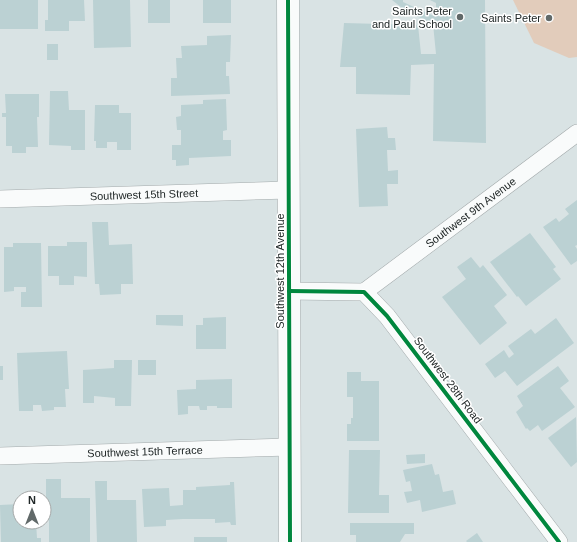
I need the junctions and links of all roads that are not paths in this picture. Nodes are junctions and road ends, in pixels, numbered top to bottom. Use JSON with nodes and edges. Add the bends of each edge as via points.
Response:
{"nodes":[{"id":1,"x":288,"y":0,"type":"edge"},
{"id":2,"x":577,"y":132,"type":"edge"},
{"id":3,"x":288,"y":190,"type":"junction"},
{"id":4,"x":0,"y":199,"type":"edge"},
{"id":5,"x":289,"y":291,"type":"junction"},
{"id":6,"x":364,"y":292,"type":"junction"},
{"id":7,"x":290,"y":447,"type":"junction"},
{"id":8,"x":0,"y":456,"type":"edge"},
{"id":9,"x":290,"y":542,"type":"edge"},
{"id":10,"x":559,"y":542,"type":"edge"}],
"edges":[{"from":1,"to":3,"type":"main road","name":"Southwest 12th Avenue"},
{"from":2,"to":6,"type":"street","name":"Southwest 9th Avenue"},
{"from":3,"to":4,"type":"street","name":"Southwest 15th Street"},
{"from":3,"to":5,"type":"main road","name":"Southwest 12th Avenue"},
{"from":5,"to":6,"type":"street"},
{"from":5,"to":7,"type":"main road","name":"Southwest 12th Avenue"},
{"from":6,"to":10,"type":"street","name":"Southwest 28th Road","via":[[388,316]]},
{"from":7,"to":8,"type":"street","name":"Southwest 15th Terrace"},
{"from":7,"to":9,"type":"main road","name":"Southwest 12th Avenue"}]}
